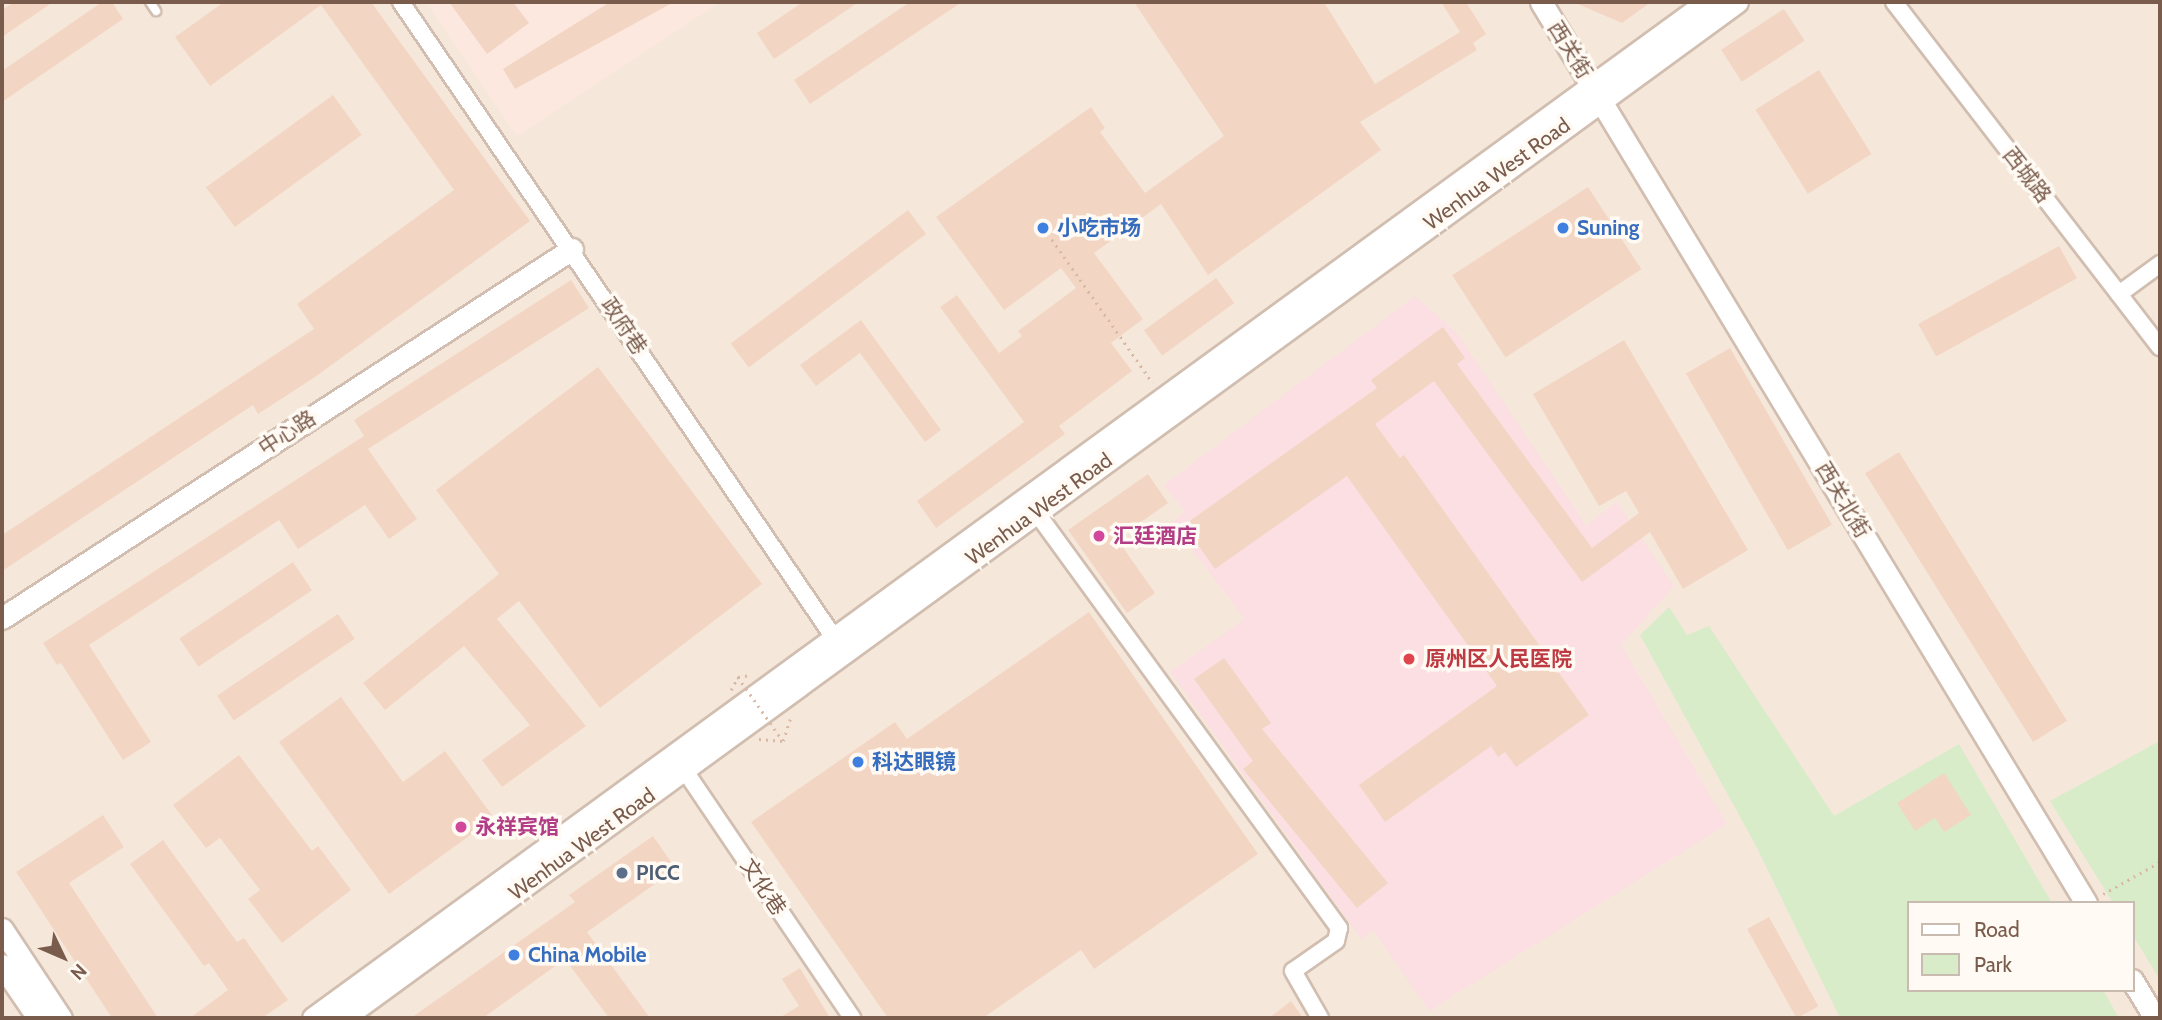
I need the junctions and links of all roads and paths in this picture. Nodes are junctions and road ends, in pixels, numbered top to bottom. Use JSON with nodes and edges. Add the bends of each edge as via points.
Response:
{"nodes":[{"id":1,"x":150,"y":2,"type":"edge"},
{"id":2,"x":401,"y":2,"type":"edge"},
{"id":3,"x":1541,"y":2,"type":"edge"},
{"id":4,"x":1707,"y":2,"type":"edge"},
{"id":5,"x":1737,"y":2,"type":"edge"},
{"id":6,"x":1894,"y":2,"type":"edge"},
{"id":7,"x":156,"y":11,"type":"dead end"},
{"id":8,"x":1596,"y":90,"type":"junction"},
{"id":9,"x":1044,"y":228,"type":"dead end"},
{"id":10,"x":572,"y":249,"type":"junction"},
{"id":11,"x":2160,"y":264,"type":"edge"},
{"id":12,"x":2119,"y":294,"type":"junction"},
{"id":13,"x":2160,"y":347,"type":"edge"},
{"id":14,"x":1163,"y":398,"type":"junction"},
{"id":15,"x":1036,"y":512,"type":"junction"},
{"id":16,"x":2,"y":618,"type":"edge"},
{"id":17,"x":840,"y":645,"type":"junction"},
{"id":18,"x":738,"y":677,"type":"dead end"},
{"id":19,"x":783,"y":741,"type":"dead end"},
{"id":20,"x":679,"y":762,"type":"junction"},
{"id":21,"x":2160,"y":862,"type":"edge"},
{"id":22,"x":2093,"y":899,"type":"edge"},
{"id":23,"x":2,"y":929,"type":"edge"},
{"id":24,"x":2,"y":965,"type":"edge"},
{"id":25,"x":2134,"y":983,"type":"edge"},
{"id":26,"x":38,"y":1018,"type":"edge"},
{"id":27,"x":61,"y":1018,"type":"edge"},
{"id":28,"x":313,"y":1018,"type":"edge"},
{"id":29,"x":343,"y":1018,"type":"edge"},
{"id":30,"x":852,"y":1018,"type":"edge"},
{"id":31,"x":1320,"y":1018,"type":"edge"},
{"id":32,"x":2155,"y":1018,"type":"edge"}],
"edges":[{"from":1,"to":7,"type":"lane"},
{"from":2,"to":10,"type":"street","name":"政府巷"},
{"from":3,"to":8,"type":"main road","name":"西关街"},
{"from":4,"to":8,"type":"main road","name":"Wenhua West Road"},
{"from":5,"to":8,"type":"main road","name":"Wenhua West Road"},
{"from":6,"to":12,"type":"street","name":"西城路"},
{"from":8,"to":14,"type":"main road","name":"Wenhua West Road"},
{"from":8,"to":15,"type":"main road","name":"Wenhua West Road"},
{"from":8,"to":22,"type":"main road","name":"西关北街"},
{"from":9,"to":14,"type":"path"},
{"from":10,"to":16,"type":"main road","name":"中心路"},
{"from":10,"to":17,"type":"street","name":"政府巷"},
{"from":11,"to":12,"type":"street"},
{"from":12,"to":13,"type":"street","name":"西城路"},
{"from":14,"to":17,"type":"main road","name":"Wenhua West Road"},
{"from":15,"to":17,"type":"main road","name":"Wenhua West Road"},
{"from":15,"to":31,"type":"street","via":[[1339,928],[1336,941],[1293,971]]},
{"from":17,"to":20,"type":"main road","name":"Wenhua West Road"},
{"from":18,"to":19,"type":"path","bridge":true},
{"from":20,"to":28,"type":"main road","name":"Wenhua West Road"},
{"from":20,"to":29,"type":"main road","name":"Wenhua West Road"},
{"from":20,"to":30,"type":"street","name":"文化巷"},
{"from":21,"to":22,"type":"path"},
{"from":23,"to":27,"type":"main road"},
{"from":24,"to":26,"type":"main road"},
{"from":25,"to":32,"type":"main road"}]}
